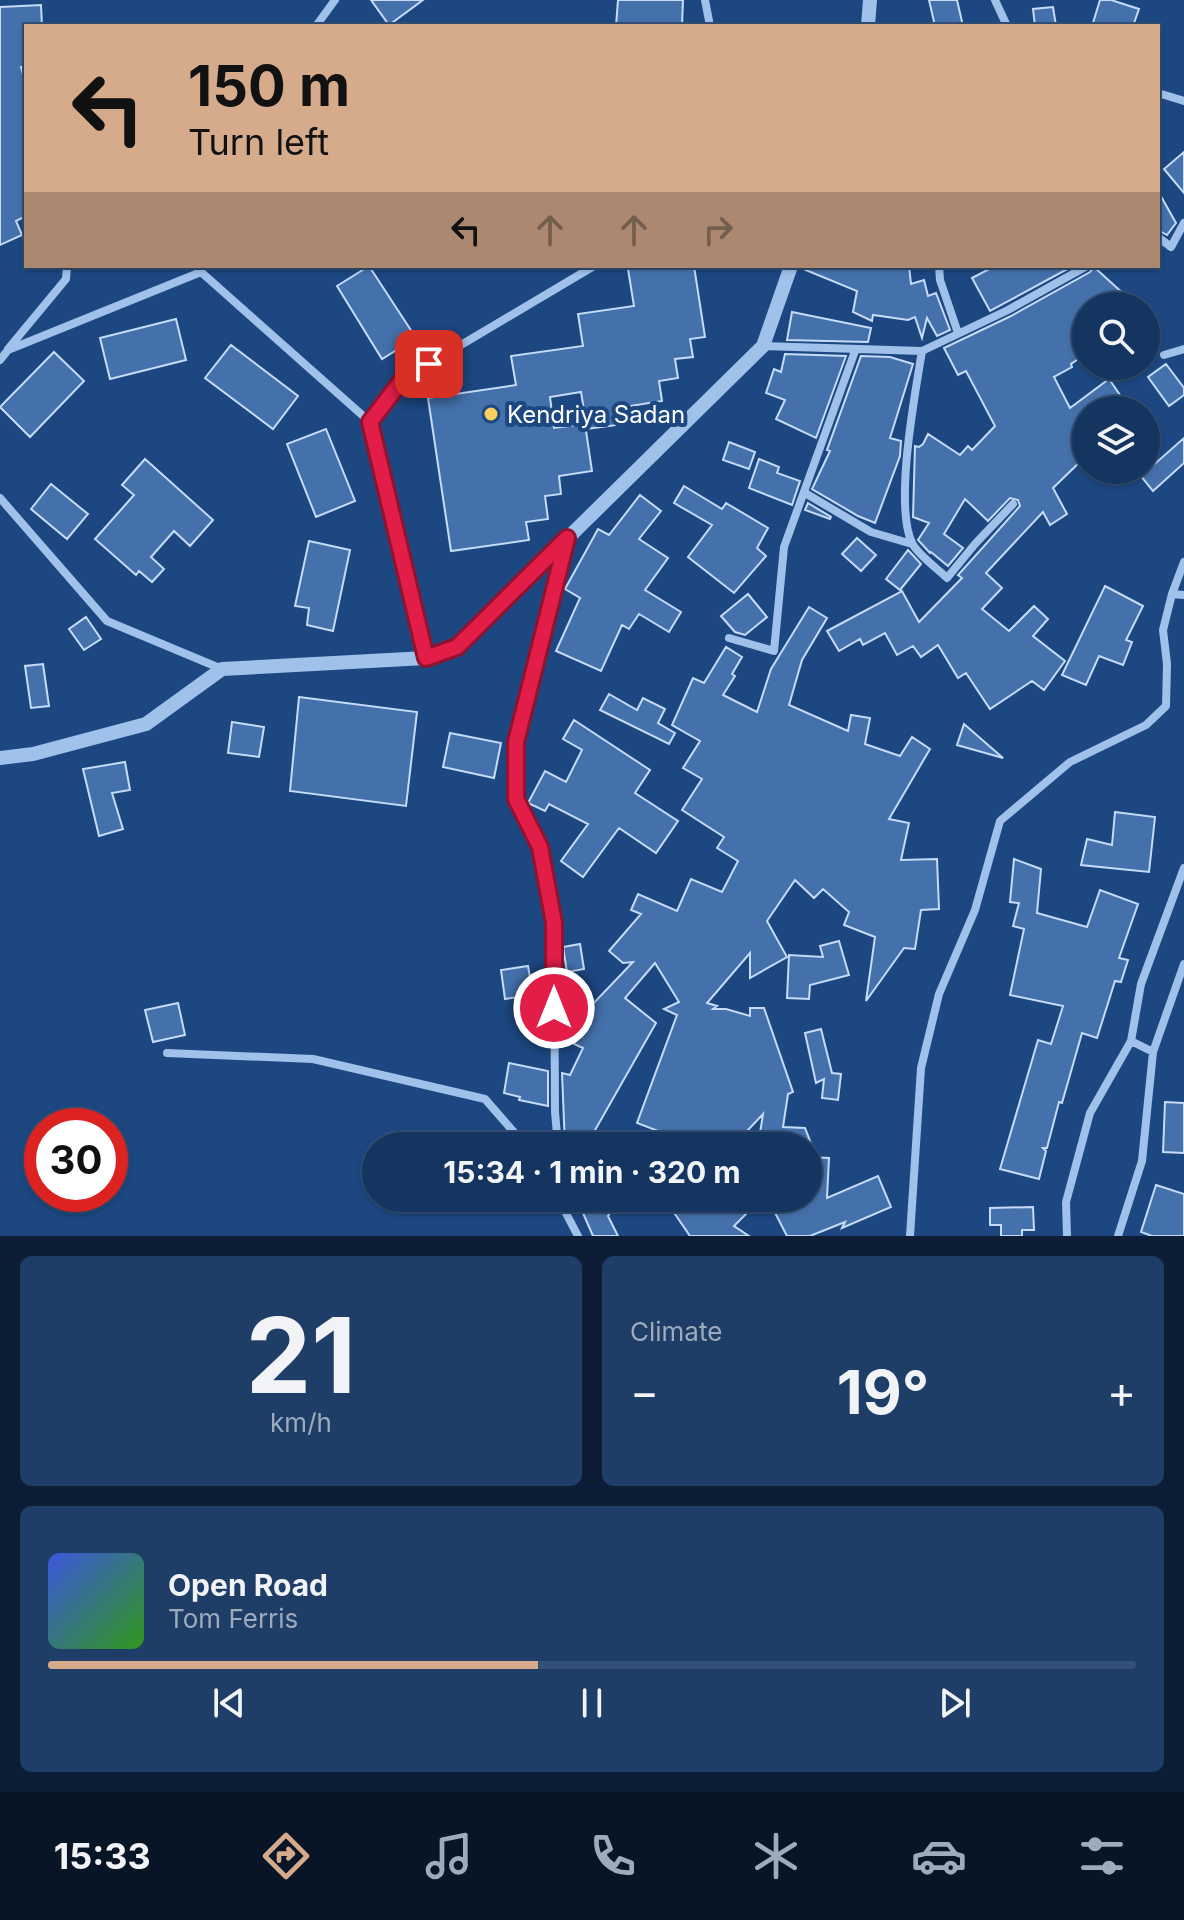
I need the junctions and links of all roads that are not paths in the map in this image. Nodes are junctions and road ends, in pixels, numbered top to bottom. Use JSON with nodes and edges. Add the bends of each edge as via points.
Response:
{"nodes":[{"id":1,"x":335,"y":0,"type":"edge"},
{"id":2,"x":705,"y":0,"type":"edge"},
{"id":3,"x":870,"y":0,"type":"edge"},
{"id":4,"x":995,"y":0,"type":"edge"},
{"id":5,"x":317,"y":24,"type":"edge"},
{"id":6,"x":710,"y":24,"type":"edge"},
{"id":7,"x":868,"y":24,"type":"edge"},
{"id":8,"x":1006,"y":24,"type":"edge"},
{"id":9,"x":1160,"y":94,"type":"edge"},
{"id":10,"x":1184,"y":101,"type":"edge"},
{"id":11,"x":1184,"y":223,"type":"edge"},
{"id":12,"x":1160,"y":239,"type":"edge"},
{"id":13,"x":67,"y":268,"type":"edge"},
{"id":14,"x":591,"y":268,"type":"edge"},
{"id":15,"x":790,"y":268,"type":"edge"},
{"id":16,"x":939,"y":268,"type":"edge"},
{"id":17,"x":1083,"y":268,"type":"edge"},
{"id":18,"x":958,"y":333,"type":"junction"},
{"id":19,"x":763,"y":346,"type":"junction"},
{"id":20,"x":1184,"y":349,"type":"edge"},
{"id":21,"x":8,"y":350,"type":"junction"},
{"id":22,"x":855,"y":351,"type":"junction"},
{"id":23,"x":922,"y":351,"type":"junction"},
{"id":24,"x":1164,"y":355,"type":"dead end"},
{"id":25,"x":0,"y":360,"type":"edge"},
{"id":26,"x":370,"y":422,"type":"junction"},
{"id":27,"x":805,"y":493,"type":"junction"},
{"id":28,"x":0,"y":498,"type":"edge"},
{"id":29,"x":1013,"y":504,"type":"dead end"},
{"id":30,"x":567,"y":538,"type":"junction"},
{"id":31,"x":912,"y":544,"type":"junction"},
{"id":32,"x":1184,"y":562,"type":"edge"},
{"id":33,"x":1172,"y":594,"type":"junction"},
{"id":34,"x":1184,"y":595,"type":"edge"},
{"id":35,"x":729,"y":638,"type":"dead end"},
{"id":36,"x":426,"y":658,"type":"junction"},
{"id":37,"x":222,"y":669,"type":"junction"},
{"id":38,"x":0,"y":758,"type":"edge"},
{"id":39,"x":1184,"y":868,"type":"edge"},
{"id":40,"x":1184,"y":964,"type":"edge"},
{"id":41,"x":1131,"y":1041,"type":"junction"},
{"id":42,"x":1153,"y":1052,"type":"junction"},
{"id":43,"x":167,"y":1053,"type":"dead end"},
{"id":44,"x":516,"y":1132,"type":"edge"},
{"id":45,"x":557,"y":1132,"type":"edge"},
{"id":46,"x":566,"y":1212,"type":"edge"},
{"id":47,"x":578,"y":1236,"type":"edge"},
{"id":48,"x":910,"y":1236,"type":"edge"},
{"id":49,"x":1067,"y":1236,"type":"edge"},
{"id":50,"x":1118,"y":1236,"type":"edge"}],
"edges":[{"from":1,"to":5,"type":"street"},
{"from":2,"to":6,"type":"street"},
{"from":3,"to":7,"type":"street"},
{"from":4,"to":8,"type":"street"},
{"from":9,"to":10,"type":"street"},
{"from":11,"to":12,"type":"street","via":[[1171,247]]},
{"from":13,"to":21,"type":"street","via":[[66,279]]},
{"from":14,"to":26,"type":"street","via":[[402,380]]},
{"from":15,"to":19,"type":"street"},
{"from":16,"to":18,"type":"street"},
{"from":17,"to":18,"type":"street"},
{"from":18,"to":23,"type":"street"},
{"from":19,"to":22,"type":"street"},
{"from":19,"to":30,"type":"street"},
{"from":20,"to":24,"type":"street"},
{"from":21,"to":25,"type":"street"},
{"from":21,"to":26,"type":"street","via":[[201,272]]},
{"from":22,"to":23,"type":"street"},
{"from":22,"to":27,"type":"street"},
{"from":23,"to":31,"type":"street","via":[[907,459]]},
{"from":26,"to":36,"type":"street"},
{"from":27,"to":31,"type":"street","via":[[871,532]]},
{"from":27,"to":35,"type":"street","via":[[784,547],[774,651]]},
{"from":28,"to":37,"type":"street","via":[[107,621]]},
{"from":29,"to":31,"type":"street","via":[[947,578]]},
{"from":30,"to":36,"type":"street","via":[[457,647]]},
{"from":30,"to":45,"type":"street","via":[[516,742],[516,799],[540,847],[554,923]]},
{"from":32,"to":33,"type":"street"},
{"from":33,"to":34,"type":"street"},
{"from":33,"to":48,"type":"street","via":[[1163,630],[1166,706],[1146,725],[1070,762],[1000,821],[975,910],[939,994],[921,1068]]},
{"from":36,"to":37,"type":"street"},
{"from":37,"to":38,"type":"street","via":[[146,724]]},
{"from":39,"to":41,"type":"street","via":[[1141,984]]},
{"from":40,"to":42,"type":"street"},
{"from":41,"to":42,"type":"street"},
{"from":41,"to":49,"type":"street","via":[[1090,1113],[1066,1202]]},
{"from":42,"to":50,"type":"street","via":[[1142,1161]]},
{"from":43,"to":44,"type":"street","via":[[313,1059],[485,1099]]},
{"from":46,"to":47,"type":"street"}]}
